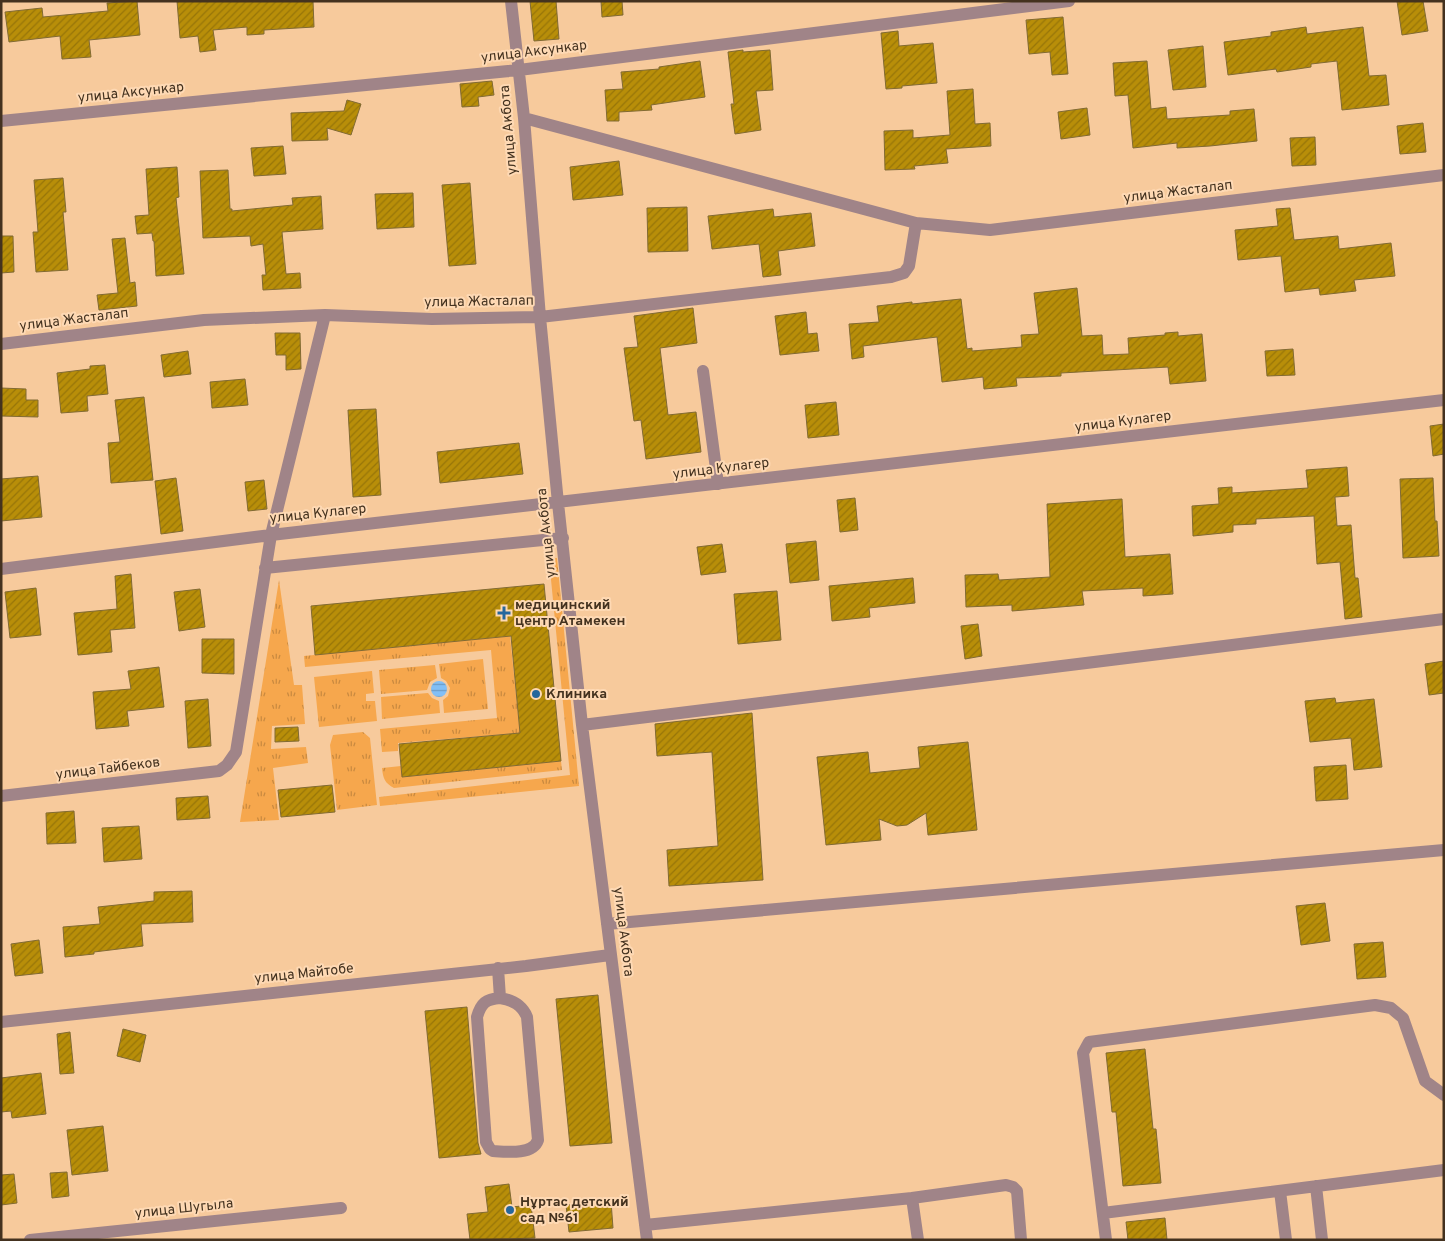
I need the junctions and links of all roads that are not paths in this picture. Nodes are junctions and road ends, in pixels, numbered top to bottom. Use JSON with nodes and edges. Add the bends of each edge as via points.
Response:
{"nodes":[{"id":1,"x":511,"y":1,"type":"edge"},
{"id":2,"x":1069,"y":1,"type":"edge"},
{"id":3,"x":519,"y":70,"type":"junction"},
{"id":4,"x":524,"y":118,"type":"junction"},
{"id":5,"x":1,"y":122,"type":"edge"},
{"id":6,"x":1444,"y":175,"type":"edge"},
{"id":7,"x":916,"y":223,"type":"junction"},
{"id":8,"x":325,"y":314,"type":"junction"},
{"id":9,"x":540,"y":317,"type":"junction"},
{"id":10,"x":1,"y":344,"type":"edge"},
{"id":11,"x":704,"y":371,"type":"dead end"},
{"id":12,"x":1444,"y":400,"type":"edge"},
{"id":13,"x":718,"y":484,"type":"junction"},
{"id":14,"x":558,"y":503,"type":"junction"},
{"id":15,"x":271,"y":534,"type":"junction"},
{"id":16,"x":563,"y":538,"type":"junction"},
{"id":17,"x":265,"y":568,"type":"junction"},
{"id":18,"x":1,"y":569,"type":"edge"},
{"id":19,"x":1444,"y":619,"type":"edge"},
{"id":20,"x":582,"y":725,"type":"junction"},
{"id":21,"x":1,"y":796,"type":"edge"},
{"id":22,"x":1444,"y":850,"type":"edge"},
{"id":23,"x":607,"y":924,"type":"junction"},
{"id":24,"x":610,"y":955,"type":"junction"},
{"id":25,"x":498,"y":968,"type":"junction"},
{"id":26,"x":500,"y":998,"type":"junction"},
{"id":27,"x":1,"y":1022,"type":"edge"},
{"id":28,"x":1444,"y":1095,"type":"edge"},
{"id":29,"x":1444,"y":1170,"type":"edge"},
{"id":30,"x":1316,"y":1186,"type":"junction"},
{"id":31,"x":1280,"y":1191,"type":"junction"},
{"id":32,"x":912,"y":1198,"type":"junction"},
{"id":33,"x":341,"y":1208,"type":"dead end"},
{"id":34,"x":1103,"y":1213,"type":"junction"},
{"id":35,"x":645,"y":1225,"type":"junction"},
{"id":36,"x":30,"y":1240,"type":"edge"},
{"id":37,"x":647,"y":1240,"type":"edge"},
{"id":38,"x":918,"y":1240,"type":"edge"},
{"id":39,"x":1021,"y":1240,"type":"edge"},
{"id":40,"x":1106,"y":1240,"type":"edge"},
{"id":41,"x":1286,"y":1240,"type":"edge"},
{"id":42,"x":1322,"y":1240,"type":"edge"}],
"edges":[{"from":1,"to":3,"type":"street","name":"улица Акбота"},
{"from":2,"to":3,"type":"street","name":"улица Аксункар"},
{"from":3,"to":4,"type":"street","name":"улица Акбота"},
{"from":3,"to":5,"type":"street","name":"улица Аксункар"},
{"from":4,"to":7,"type":"street","name":"улица Жасталап"},
{"from":4,"to":9,"type":"street","name":"улица Акбота"},
{"from":6,"to":7,"type":"street","name":"улица Жасталап","via":[[990,230]]},
{"from":7,"to":9,"type":"street","name":"улица Жасталап","via":[[909,266],[904,273],[891,277]]},
{"from":8,"to":9,"type":"street","name":"улица Жасталап","via":[[432,319]]},
{"from":8,"to":10,"type":"street","name":"улица Жасталап","via":[[204,320]]},
{"from":8,"to":15,"type":"street"},
{"from":9,"to":14,"type":"street","name":"улица Акбота"},
{"from":11,"to":13,"type":"street"},
{"from":12,"to":13,"type":"street","name":"улица Кулагер"},
{"from":13,"to":14,"type":"street","name":"улица Кулагер"},
{"from":14,"to":15,"type":"street","name":"улица Кулагер"},
{"from":14,"to":16,"type":"street","name":"улица Акбота"},
{"from":15,"to":17,"type":"street"},
{"from":15,"to":18,"type":"street","name":"улица Кулагер"},
{"from":16,"to":17,"type":"street"},
{"from":16,"to":20,"type":"street","name":"улица Акбота"},
{"from":17,"to":21,"type":"street","name":"улица Тайбеков","via":[[236,752],[228,765],[219,771]]},
{"from":19,"to":20,"type":"street"},
{"from":20,"to":23,"type":"street","name":"улица Акбота"},
{"from":22,"to":23,"type":"street"},
{"from":23,"to":24,"type":"street","name":"улица Акбота"},
{"from":24,"to":25,"type":"street","name":"улица Майтобе"},
{"from":24,"to":35,"type":"street","name":"улица Акбота"},
{"from":25,"to":26,"type":"street"},
{"from":25,"to":27,"type":"street","name":"улица Майтобе"},
{"from":26,"to":26,"type":"street","via":[[485,1001],[477,1017],[486,1142],[493,1151],[528,1150],[536,1146],[538,1140],[527,1017],[515,1002]]},
{"from":28,"to":34,"type":"street","via":[[1425,1081],[1403,1018],[1391,1008],[1375,1005],[1089,1042],[1083,1053]]},
{"from":29,"to":30,"type":"street"},
{"from":30,"to":31,"type":"street"},
{"from":30,"to":42,"type":"street"},
{"from":31,"to":34,"type":"street"},
{"from":31,"to":41,"type":"street"},
{"from":32,"to":35,"type":"street"},
{"from":32,"to":38,"type":"street"},
{"from":32,"to":39,"type":"street","via":[[1006,1185],[1013,1187],[1017,1191]]},
{"from":33,"to":36,"type":"street","name":"улица Шугыла"},
{"from":34,"to":40,"type":"street"},
{"from":35,"to":37,"type":"street","name":"улица Акбота"}]}
